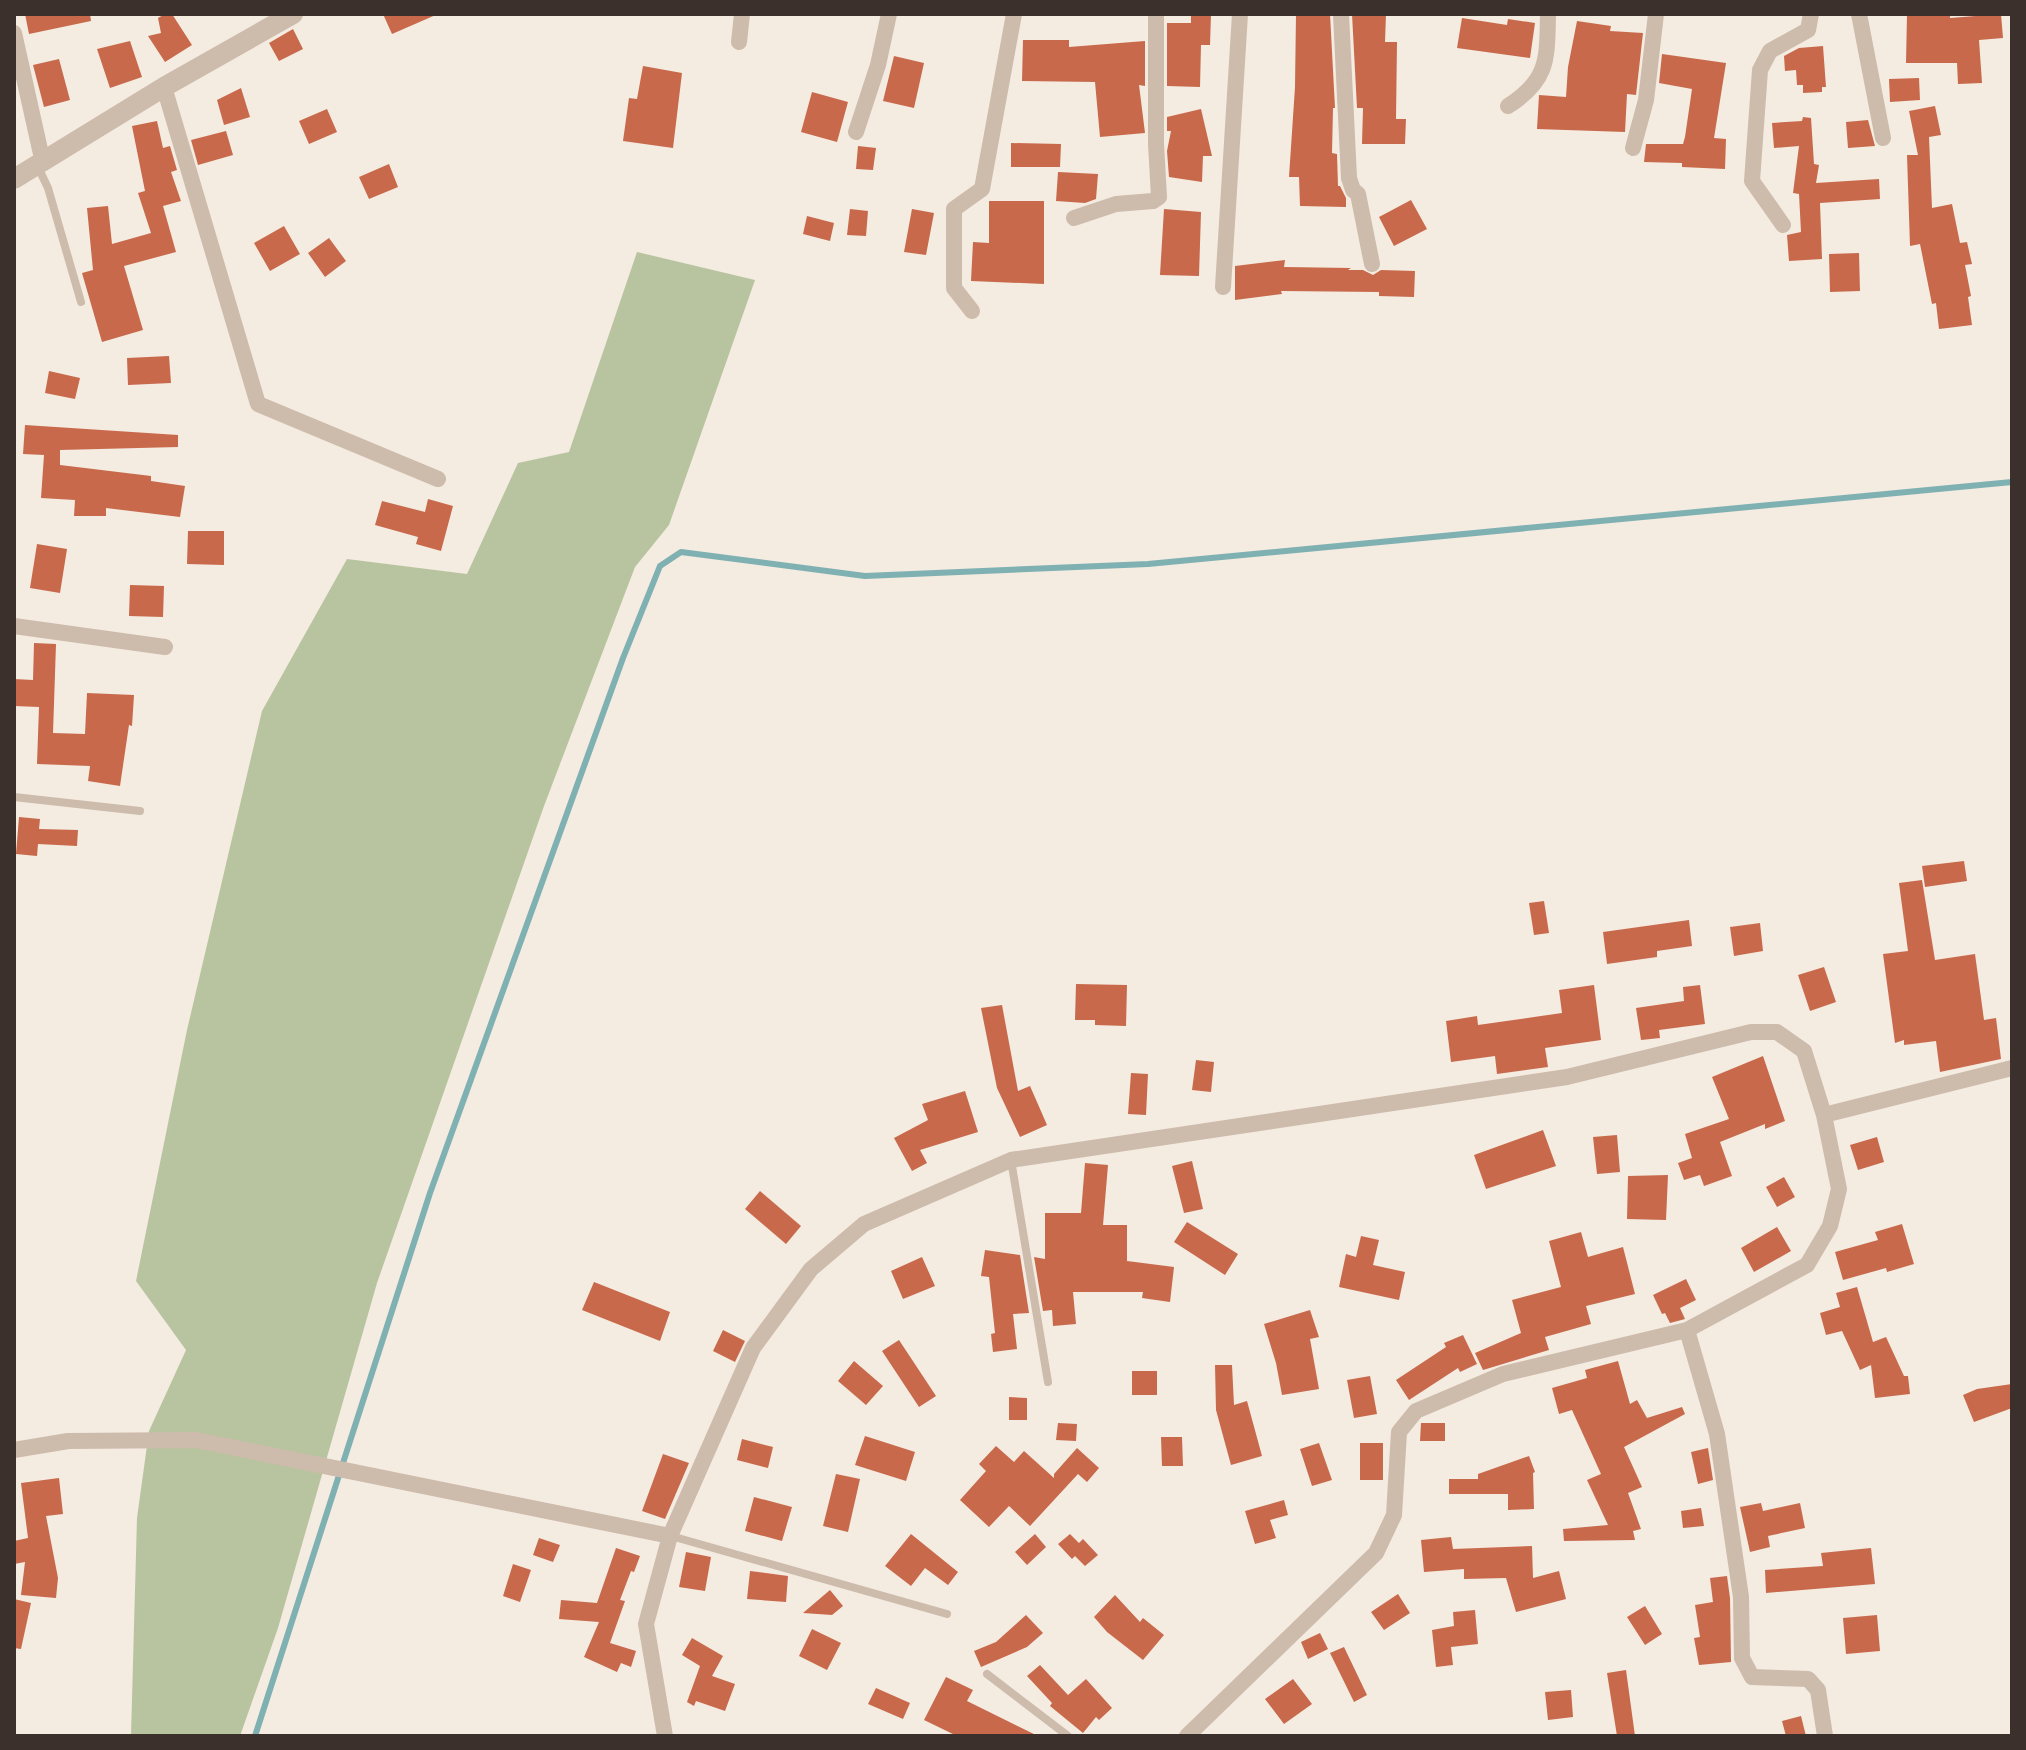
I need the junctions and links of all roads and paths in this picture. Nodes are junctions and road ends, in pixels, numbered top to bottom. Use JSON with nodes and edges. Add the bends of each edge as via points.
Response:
{"nodes":[{"id":1,"x":293,"y":14,"type":"edge"},
{"id":2,"x":742,"y":14,"type":"edge"},
{"id":3,"x":889,"y":14,"type":"edge"},
{"id":4,"x":1014,"y":14,"type":"edge"},
{"id":5,"x":1156,"y":14,"type":"edge"},
{"id":6,"x":1240,"y":14,"type":"edge"},
{"id":7,"x":1341,"y":14,"type":"edge"},
{"id":8,"x":1548,"y":14,"type":"edge"},
{"id":9,"x":1656,"y":14,"type":"edge"},
{"id":10,"x":1811,"y":14,"type":"edge"},
{"id":11,"x":1859,"y":14,"type":"edge"},
{"id":12,"x":14,"y":33,"type":"edge"},
{"id":13,"x":739,"y":42,"type":"dead end"},
{"id":14,"x":164,"y":87,"type":"junction"},
{"id":15,"x":1508,"y":106,"type":"dead end"},
{"id":16,"x":856,"y":132,"type":"dead end"},
{"id":17,"x":1883,"y":138,"type":"dead end"},
{"id":18,"x":1633,"y":148,"type":"dead end"},
{"id":19,"x":40,"y":165,"type":"junction"},
{"id":20,"x":14,"y":179,"type":"edge"},
{"id":21,"x":1074,"y":218,"type":"dead end"},
{"id":22,"x":1783,"y":225,"type":"dead end"},
{"id":23,"x":1372,"y":264,"type":"dead end"},
{"id":24,"x":1223,"y":287,"type":"dead end"},
{"id":25,"x":81,"y":302,"type":"dead end"},
{"id":26,"x":972,"y":311,"type":"dead end"},
{"id":27,"x":438,"y":479,"type":"dead end"},
{"id":28,"x":14,"y":626,"type":"edge"},
{"id":29,"x":165,"y":647,"type":"dead end"},
{"id":30,"x":14,"y":797,"type":"edge"},
{"id":31,"x":140,"y":811,"type":"dead end"},
{"id":32,"x":2012,"y":1068,"type":"edge"},
{"id":33,"x":1824,"y":1115,"type":"junction"},
{"id":34,"x":1011,"y":1160,"type":"junction"},
{"id":35,"x":1687,"y":1330,"type":"junction"},
{"id":36,"x":1048,"y":1382,"type":"dead end"},
{"id":37,"x":14,"y":1450,"type":"edge"},
{"id":38,"x":670,"y":1536,"type":"junction"},
{"id":39,"x":947,"y":1614,"type":"dead end"},
{"id":40,"x":987,"y":1674,"type":"dead end"},
{"id":41,"x":665,"y":1736,"type":"edge"},
{"id":42,"x":1068,"y":1736,"type":"edge"},
{"id":43,"x":1187,"y":1736,"type":"edge"},
{"id":44,"x":1825,"y":1736,"type":"edge"}],
"edges":[{"from":1,"to":14,"type":"street"},
{"from":2,"to":13,"type":"street"},
{"from":3,"to":16,"type":"street"},
{"from":4,"to":26,"type":"street","via":[[982,189],[954,209],[954,288]]},
{"from":5,"to":21,"type":"street","via":[[1159,197]]},
{"from":6,"to":24,"type":"street"},
{"from":7,"to":23,"type":"street","via":[[1349,178],[1358,194]]},
{"from":8,"to":15,"type":"street","via":[[1539,80]]},
{"from":9,"to":18,"type":"street","via":[[1646,100]]},
{"from":10,"to":22,"type":"street","via":[[1808,30],[1770,51],[1760,70],[1752,181]]},
{"from":11,"to":17,"type":"street"},
{"from":12,"to":19,"type":"street"},
{"from":14,"to":19,"type":"street"},
{"from":14,"to":27,"type":"street","via":[[258,404]]},
{"from":19,"to":20,"type":"street"},
{"from":19,"to":25,"type":"lane"},
{"from":28,"to":29,"type":"street"},
{"from":30,"to":31,"type":"lane"},
{"from":32,"to":33,"type":"street"},
{"from":33,"to":34,"type":"street","via":[[1804,1051],[1777,1032],[1751,1032],[1567,1077]]},
{"from":33,"to":35,"type":"street","via":[[1839,1189],[1830,1226],[1807,1265]]},
{"from":34,"to":36,"type":"lane"},
{"from":34,"to":38,"type":"street","via":[[864,1224],[811,1269],[753,1348]]},
{"from":35,"to":43,"type":"street","via":[[1503,1374],[1416,1411],[1399,1432],[1394,1515],[1376,1553]]},
{"from":35,"to":44,"type":"street","via":[[1717,1434],[1741,1597],[1742,1658],[1752,1677],[1808,1679],[1818,1690]]},
{"from":37,"to":38,"type":"street","via":[[68,1441],[196,1440]]},
{"from":38,"to":39,"type":"lane"},
{"from":38,"to":41,"type":"street","via":[[646,1624]]},
{"from":40,"to":42,"type":"lane"}]}
